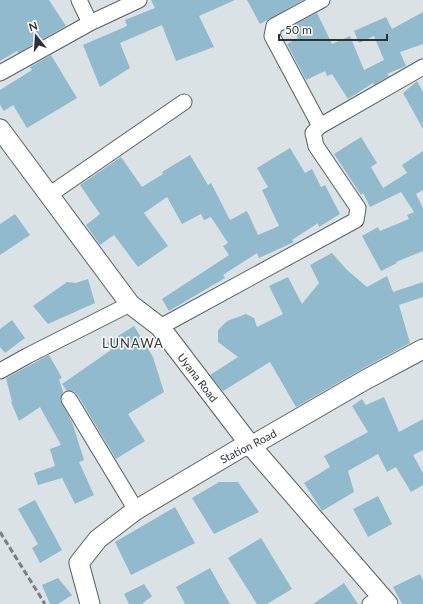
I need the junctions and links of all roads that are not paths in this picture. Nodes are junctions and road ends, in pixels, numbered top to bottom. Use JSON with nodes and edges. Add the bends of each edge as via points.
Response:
{"nodes":[{"id":1,"x":79,"y":0,"type":"edge"},
{"id":2,"x":139,"y":0,"type":"edge"},
{"id":3,"x":322,"y":0,"type":"edge"},
{"id":4,"x":90,"y":23,"type":"junction"},
{"id":5,"x":423,"y":67,"type":"edge"},
{"id":6,"x":0,"y":73,"type":"edge"},
{"id":7,"x":184,"y":102,"type":"dead end"},
{"id":8,"x":320,"y":126,"type":"junction"},
{"id":9,"x":0,"y":129,"type":"edge"},
{"id":10,"x":49,"y":195,"type":"junction"},
{"id":11,"x":130,"y":304,"type":"junction"},
{"id":12,"x":160,"y":327,"type":"junction"},
{"id":13,"x":423,"y":350,"type":"edge"},
{"id":14,"x":0,"y":371,"type":"edge"},
{"id":15,"x":69,"y":399,"type":"dead end"},
{"id":16,"x":251,"y":446,"type":"junction"},
{"id":17,"x":136,"y":510,"type":"junction"},
{"id":18,"x":381,"y":602,"type":"edge"},
{"id":19,"x":90,"y":604,"type":"edge"}],
"edges":[{"from":1,"to":4,"type":"street"},
{"from":2,"to":4,"type":"street"},
{"from":3,"to":8,"type":"street","via":[[274,26],[272,36]]},
{"from":4,"to":6,"type":"street"},
{"from":5,"to":8,"type":"street"},
{"from":7,"to":10,"type":"street"},
{"from":8,"to":12,"type":"street","via":[[313,133],[316,146],[358,208],[356,220]]},
{"from":9,"to":10,"type":"street","name":"Uyana Road"},
{"from":10,"to":11,"type":"street","name":"Uyana Road"},
{"from":11,"to":12,"type":"street","name":"Uyana Road"},
{"from":11,"to":14,"type":"street"},
{"from":12,"to":16,"type":"street","name":"Uyana Road"},
{"from":13,"to":16,"type":"street","name":"Station Road","via":[[365,380]]},
{"from":15,"to":17,"type":"street"},
{"from":16,"to":17,"type":"street","name":"Station Road","via":[[242,447]]},
{"from":16,"to":18,"type":"street","name":"Uyana Road"},
{"from":17,"to":19,"type":"street","name":"Station Road","via":[[98,539],[79,562]]}]}
